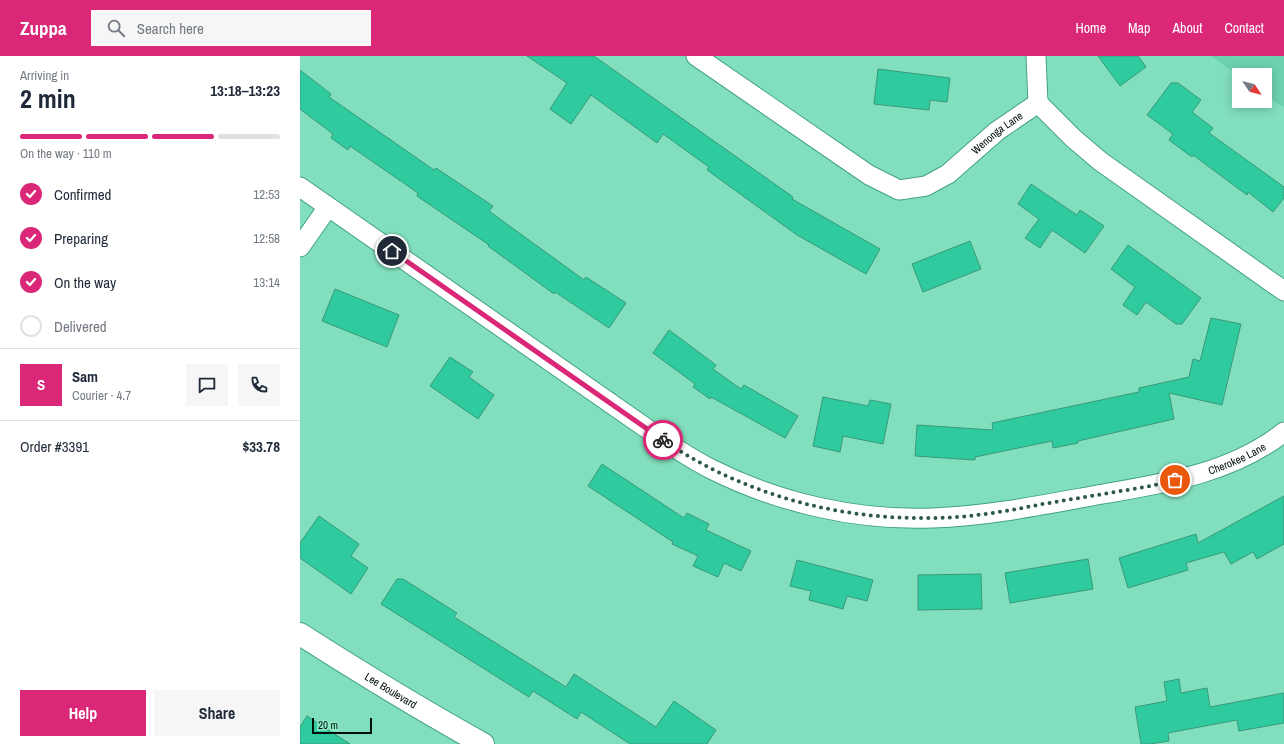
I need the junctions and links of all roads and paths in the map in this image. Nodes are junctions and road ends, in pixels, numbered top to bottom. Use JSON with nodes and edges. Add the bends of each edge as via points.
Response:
{"nodes":[{"id":1,"x":696,"y":56,"type":"edge"},
{"id":2,"x":1036,"y":56,"type":"edge"},
{"id":3,"x":1038,"y":103,"type":"junction"},
{"id":4,"x":300,"y":187,"type":"edge"},
{"id":5,"x":328,"y":207,"type":"junction"},
{"id":6,"x":300,"y":247,"type":"edge"},
{"id":7,"x":1284,"y":291,"type":"edge"},
{"id":8,"x":1284,"y":432,"type":"edge"},
{"id":9,"x":300,"y":634,"type":"edge"},
{"id":10,"x":483,"y":744,"type":"edge"}],
"edges":[{"from":1,"to":3,"type":"street","name":"Wenonga Lane","via":[[869,175],[899,190],[926,186],[948,174],[997,132]]},
{"from":2,"to":3,"type":"street"},
{"from":3,"to":7,"type":"street","via":[[1100,161]]},
{"from":4,"to":5,"type":"street","name":"Cherokee Lane"},
{"from":5,"to":6,"type":"street"},
{"from":5,"to":8,"type":"street","name":"Cherokee Lane","via":[[669,444],[710,469],[796,502],[879,517],[933,518],[997,512],[1151,486],[1199,475],[1241,459]]},
{"from":9,"to":10,"type":"street","name":"Lee Boulevard","via":[[381,686]]}]}
